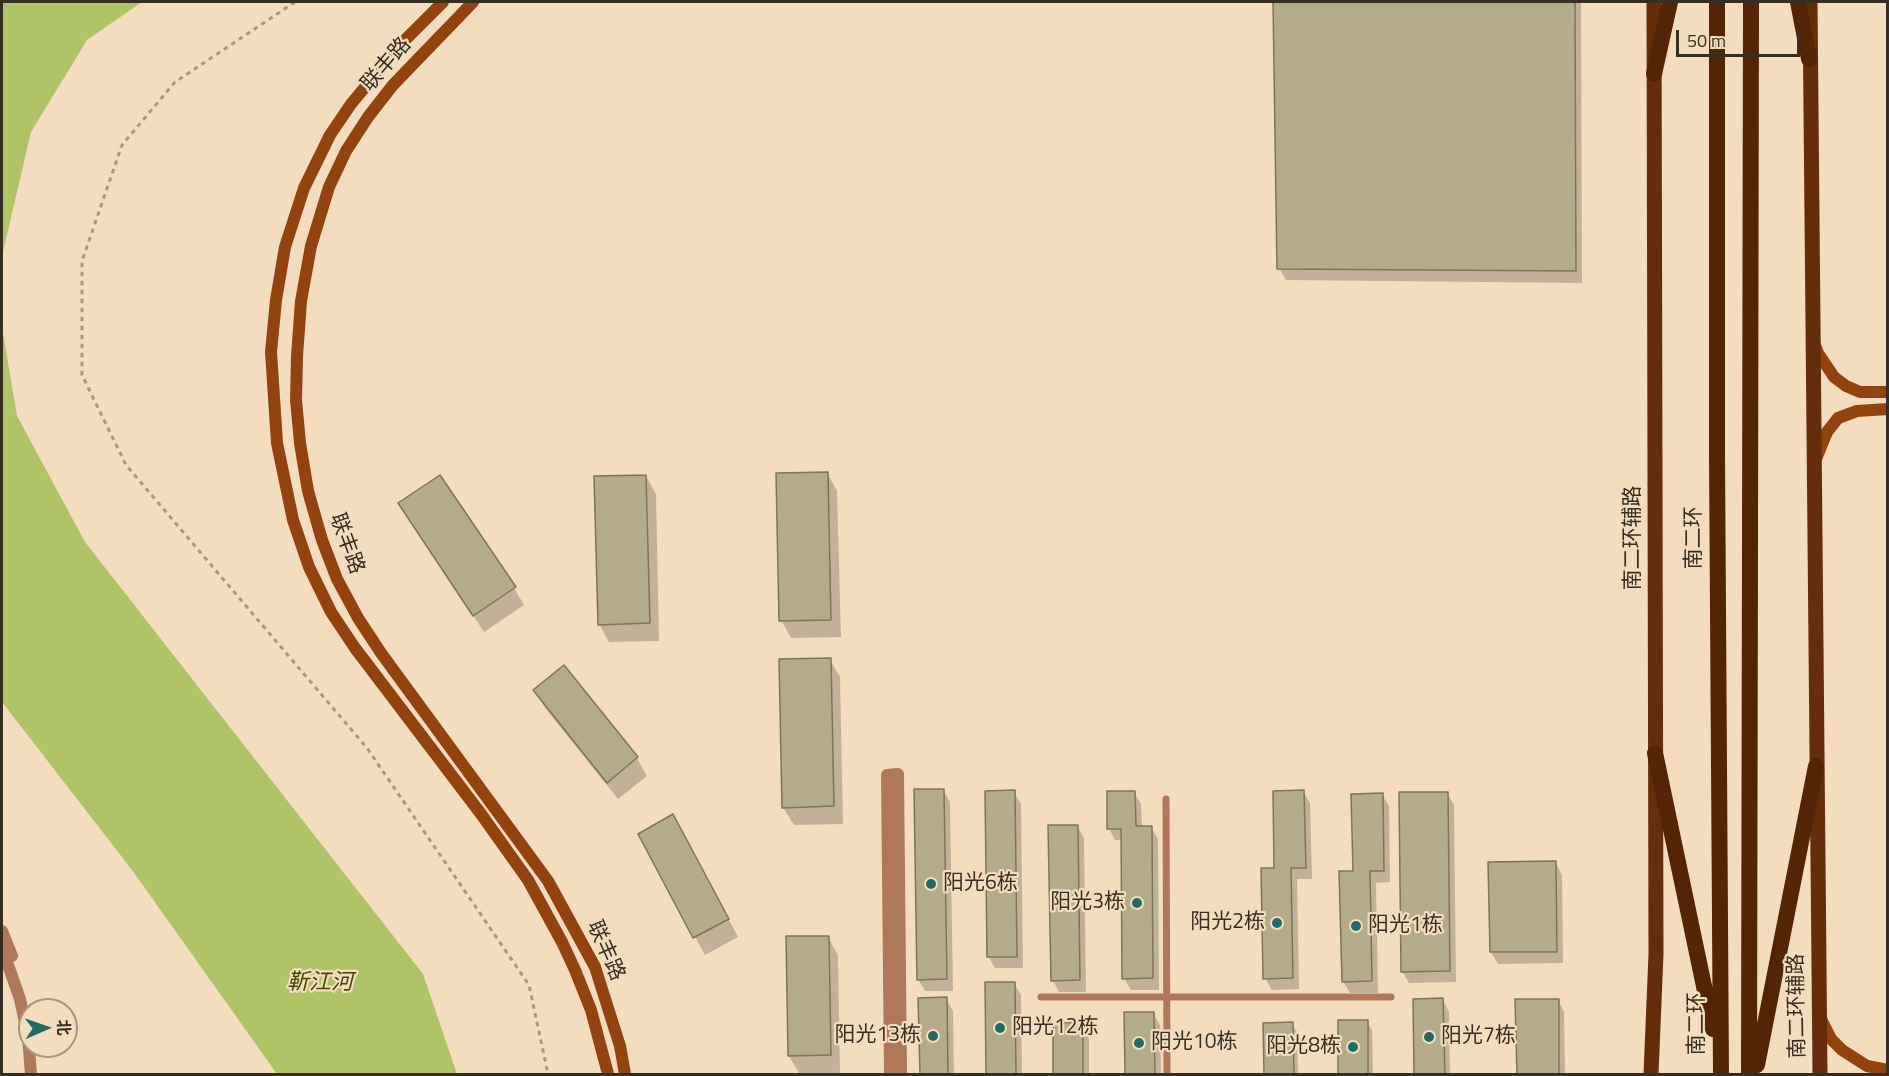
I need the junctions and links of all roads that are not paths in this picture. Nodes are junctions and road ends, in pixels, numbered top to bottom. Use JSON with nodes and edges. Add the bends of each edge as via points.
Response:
{"nodes":[{"id":1,"x":443,"y":2,"type":"edge"},
{"id":2,"x":473,"y":2,"type":"edge"},
{"id":3,"x":1654,"y":2,"type":"edge"},
{"id":4,"x":1670,"y":2,"type":"edge"},
{"id":5,"x":1717,"y":2,"type":"edge"},
{"id":6,"x":1751,"y":2,"type":"edge"},
{"id":7,"x":1798,"y":2,"type":"edge"},
{"id":8,"x":1810,"y":2,"type":"edge"},
{"id":9,"x":1809,"y":59,"type":"junction"},
{"id":10,"x":1654,"y":75,"type":"junction"},
{"id":11,"x":1813,"y":339,"type":"junction"},
{"id":12,"x":1887,"y":392,"type":"edge"},
{"id":13,"x":1887,"y":409,"type":"edge"},
{"id":14,"x":1815,"y":460,"type":"junction"},
{"id":15,"x":1655,"y":753,"type":"junction"},
{"id":16,"x":1816,"y":766,"type":"junction"},
{"id":17,"x":1166,"y":799,"type":"dead end"},
{"id":18,"x":2,"y":931,"type":"edge"},
{"id":19,"x":2,"y":948,"type":"edge"},
{"id":20,"x":1041,"y":997,"type":"dead end"},
{"id":21,"x":1167,"y":997,"type":"junction"},
{"id":22,"x":1391,"y":997,"type":"dead end"},
{"id":23,"x":26,"y":998,"type":"edge"},
{"id":24,"x":1819,"y":1012,"type":"junction"},
{"id":25,"x":37,"y":1058,"type":"edge"},
{"id":26,"x":1721,"y":1070,"type":"edge"},
{"id":27,"x":1887,"y":1070,"type":"edge"},
{"id":28,"x":31,"y":1074,"type":"edge"},
{"id":29,"x":39,"y":1074,"type":"edge"},
{"id":30,"x":608,"y":1074,"type":"edge"},
{"id":31,"x":625,"y":1074,"type":"edge"},
{"id":32,"x":890,"y":1074,"type":"edge"},
{"id":33,"x":901,"y":1074,"type":"edge"},
{"id":34,"x":1167,"y":1074,"type":"edge"},
{"id":35,"x":1651,"y":1074,"type":"edge"},
{"id":36,"x":1749,"y":1074,"type":"edge"},
{"id":37,"x":1755,"y":1074,"type":"edge"},
{"id":38,"x":1820,"y":1074,"type":"edge"}],
"edges":[{"from":1,"to":30,"type":"main road","name":"联丰路","via":[[401,44],[351,104],[330,135],[304,188],[285,247],[276,300],[271,352],[277,443],[293,520],[309,567],[331,612],[528,880],[575,970],[591,1010]]},
{"from":2,"to":31,"type":"main road","name":"联丰路","via":[[374,109],[346,151],[329,188],[311,246],[301,301],[296,378],[300,443],[308,491],[337,579],[381,652],[548,881],[595,967]]},
{"from":3,"to":10,"type":"main road","name":"南二环辅路"},
{"from":4,"to":10,"type":"highway"},
{"from":5,"to":26,"type":"highway","name":"南二环"},
{"from":6,"to":36,"type":"highway"},
{"from":7,"to":9,"type":"highway"},
{"from":8,"to":9,"type":"main road","name":"南二环辅路"},
{"from":9,"to":11,"type":"main road","name":"南二环辅路"},
{"from":10,"to":15,"type":"main road","name":"南二环辅路"},
{"from":11,"to":12,"type":"main road","via":[[1825,365],[1846,386],[1860,392]]},
{"from":11,"to":14,"type":"main road","name":"南二环辅路"},
{"from":13,"to":14,"type":"main road","via":[[1857,411],[1838,418]]},
{"from":14,"to":16,"type":"main road","name":"南二环辅路"},
{"from":15,"to":26,"type":"highway"},
{"from":15,"to":35,"type":"main road","name":"南二环辅路","via":[[1656,954]]},
{"from":16,"to":24,"type":"main road","name":"南二环辅路"},
{"from":16,"to":37,"type":"highway"},
{"from":17,"to":21,"type":"lane"},
{"from":18,"to":23,"type":"street"},
{"from":19,"to":28,"type":"street","via":[[20,999]]},
{"from":20,"to":21,"type":"lane"},
{"from":21,"to":22,"type":"lane"},
{"from":21,"to":34,"type":"lane"},
{"from":24,"to":27,"type":"main road","via":[[1831,1039],[1842,1050],[1867,1066]]},
{"from":24,"to":38,"type":"main road","name":"南二环辅路"},
{"from":25,"to":29,"type":"street"},
{"from":32,"to":33,"type":"street","via":[[887,775],[898,774]]}]}
